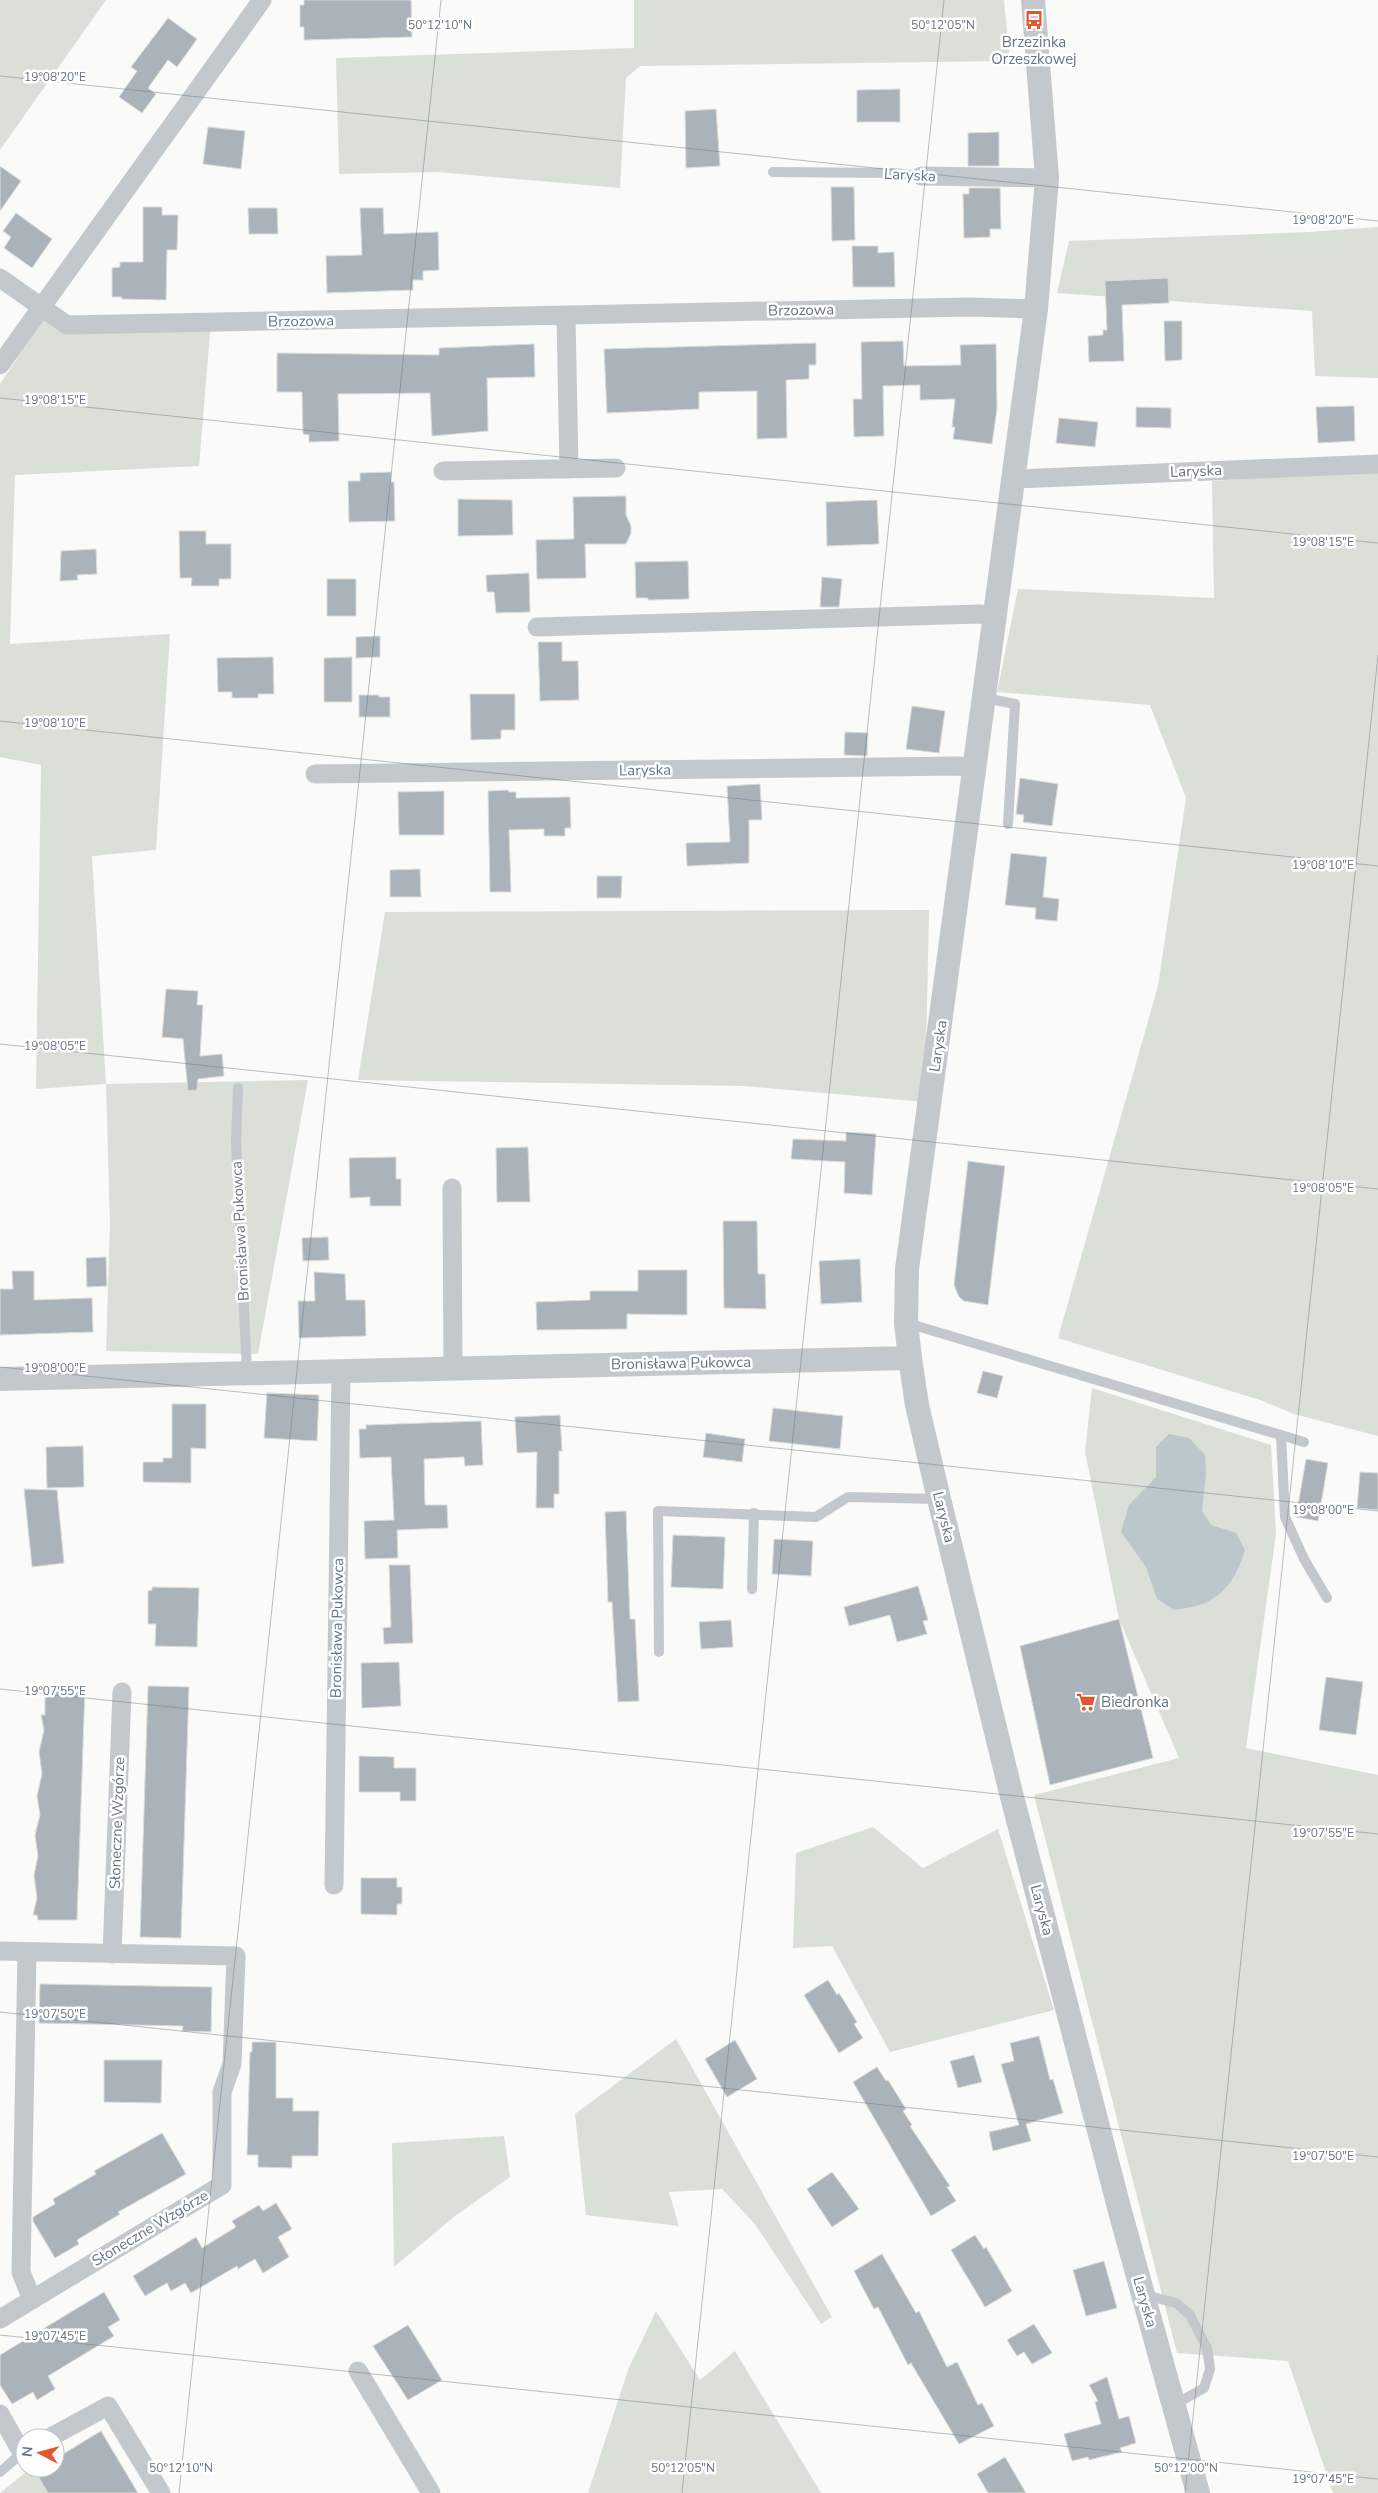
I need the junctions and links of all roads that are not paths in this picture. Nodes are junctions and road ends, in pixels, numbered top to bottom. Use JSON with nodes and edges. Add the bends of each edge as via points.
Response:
{"nodes":[{"id":1,"x":262,"y":0,"type":"edge"},
{"id":2,"x":1032,"y":0,"type":"edge"},
{"id":3,"x":773,"y":172,"type":"dead end"},
{"id":4,"x":921,"y":176,"type":"joint"},
{"id":5,"x":1047,"y":178,"type":"junction"},
{"id":6,"x":0,"y":278,"type":"edge"},
{"id":7,"x":41,"y":308,"type":"junction"},
{"id":8,"x":1036,"y":309,"type":"junction"},
{"id":9,"x":566,"y":316,"type":"junction"},
{"id":10,"x":0,"y":365,"type":"edge"},
{"id":11,"x":1378,"y":464,"type":"edge"},
{"id":12,"x":616,"y":468,"type":"dead end"},
{"id":13,"x":569,"y":469,"type":"junction"},
{"id":14,"x":443,"y":471,"type":"dead end"},
{"id":15,"x":1014,"y":479,"type":"junction"},
{"id":16,"x":996,"y":616,"type":"junction"},
{"id":17,"x":537,"y":626,"type":"dead end"},
{"id":18,"x":985,"y":698,"type":"junction"},
{"id":19,"x":975,"y":768,"type":"junction"},
{"id":20,"x":315,"y":774,"type":"dead end"},
{"id":21,"x":1008,"y":824,"type":"dead end"},
{"id":22,"x":238,"y":1088,"type":"dead end"},
{"id":23,"x":452,"y":1188,"type":"dead end"},
{"id":24,"x":906,"y":1323,"type":"junction"},
{"id":25,"x":910,"y":1358,"type":"junction"},
{"id":26,"x":453,"y":1368,"type":"junction"},
{"id":27,"x":341,"y":1371,"type":"junction"},
{"id":28,"x":247,"y":1373,"type":"junction"},
{"id":29,"x":0,"y":1379,"type":"edge"},
{"id":30,"x":1281,"y":1435,"type":"junction"},
{"id":31,"x":1304,"y":1442,"type":"dead end"},
{"id":32,"x":939,"y":1500,"type":"junction"},
{"id":33,"x":754,"y":1513,"type":"junction"},
{"id":34,"x":752,"y":1589,"type":"dead end"},
{"id":35,"x":1327,"y":1598,"type":"dead end"},
{"id":36,"x":658,"y":1652,"type":"dead end"},
{"id":37,"x":122,"y":1692,"type":"dead end"},
{"id":38,"x":334,"y":1884,"type":"dead end"},
{"id":39,"x":0,"y":1951,"type":"edge"},
{"id":40,"x":27,"y":1952,"type":"junction"},
{"id":41,"x":112,"y":1954,"type":"junction"},
{"id":42,"x":1143,"y":2295,"type":"junction"},
{"id":43,"x":32,"y":2300,"type":"junction"},
{"id":44,"x":0,"y":2319,"type":"edge"},
{"id":45,"x":358,"y":2371,"type":"dead end"},
{"id":46,"x":1174,"y":2405,"type":"junction"},
{"id":47,"x":0,"y":2414,"type":"edge"},
{"id":48,"x":65,"y":2429,"type":"edge"},
{"id":49,"x":15,"y":2439,"type":"edge"},
{"id":50,"x":15,"y":2459,"type":"edge"},
{"id":51,"x":0,"y":2472,"type":"edge"},
{"id":52,"x":161,"y":2493,"type":"edge"},
{"id":53,"x":431,"y":2493,"type":"edge"},
{"id":54,"x":1198,"y":2493,"type":"edge"}],
"edges":[{"from":1,"to":7,"type":"street"},
{"from":2,"to":5,"type":"street","name":"Laryska"},
{"from":3,"to":4,"type":"lane","name":"Laryska"},
{"from":4,"to":5,"type":"street","name":"Laryska"},
{"from":5,"to":8,"type":"street","name":"Laryska"},
{"from":6,"to":7,"type":"street","name":"Brzozowa"},
{"from":7,"to":9,"type":"street","name":"Brzozowa","via":[[67,326]]},
{"from":7,"to":10,"type":"street"},
{"from":8,"to":9,"type":"street","name":"Brzozowa","via":[[970,307]]},
{"from":8,"to":15,"type":"street","name":"Laryska"},
{"from":9,"to":13,"type":"street"},
{"from":11,"to":15,"type":"street","name":"Laryska"},
{"from":12,"to":13,"type":"street"},
{"from":13,"to":14,"type":"street"},
{"from":15,"to":16,"type":"street","name":"Laryska"},
{"from":16,"to":17,"type":"street"},
{"from":16,"to":18,"type":"street","name":"Laryska"},
{"from":18,"to":19,"type":"street","name":"Laryska"},
{"from":18,"to":21,"type":"lane","via":[[1014,704]]},
{"from":19,"to":20,"type":"street","name":"Laryska"},
{"from":19,"to":24,"type":"street","name":"Laryska","via":[[907,1269]]},
{"from":22,"to":28,"type":"lane","name":"Bronisława Pukowca","via":[[236,1142]]},
{"from":23,"to":26,"type":"street"},
{"from":24,"to":25,"type":"street","name":"Laryska"},
{"from":24,"to":30,"type":"lane"},
{"from":25,"to":26,"type":"street","name":"Bronisława Pukowca"},
{"from":25,"to":32,"type":"street","name":"Laryska","via":[[917,1405]]},
{"from":26,"to":27,"type":"street","name":"Bronisława Pukowca"},
{"from":27,"to":28,"type":"street","name":"Bronisława Pukowca"},
{"from":27,"to":38,"type":"street","name":"Bronisława Pukowca"},
{"from":28,"to":29,"type":"street","name":"Bronisława Pukowca"},
{"from":30,"to":31,"type":"lane"},
{"from":30,"to":35,"type":"lane","via":[[1284,1517]]},
{"from":32,"to":33,"type":"lane","via":[[848,1497],[816,1517]]},
{"from":32,"to":42,"type":"street","name":"Laryska","via":[[1011,1793]]},
{"from":33,"to":34,"type":"lane"},
{"from":33,"to":36,"type":"lane","via":[[658,1511]]},
{"from":37,"to":41,"type":"street","name":"Słoneczne Wzgórze"},
{"from":39,"to":40,"type":"street","name":"Słoneczne Wzgórze"},
{"from":40,"to":41,"type":"street","name":"Słoneczne Wzgórze"},
{"from":40,"to":43,"type":"street","via":[[21,2272]]},
{"from":41,"to":43,"type":"street","name":"Słoneczne Wzgórze","via":[[236,1956],[232,2064],[222,2092],[222,2185]]},
{"from":42,"to":46,"type":"street","name":"Laryska"},
{"from":42,"to":46,"type":"lane","via":[[1176,2303],[1190,2315],[1207,2348],[1210,2369],[1204,2388]]},
{"from":43,"to":44,"type":"street","name":"Słoneczne Wzgórze"},
{"from":45,"to":53,"type":"street"},
{"from":46,"to":54,"type":"street","name":"Laryska"},
{"from":47,"to":49,"type":"street"},
{"from":48,"to":52,"type":"street","via":[[108,2406]]},
{"from":50,"to":51,"type":"lane"}]}
